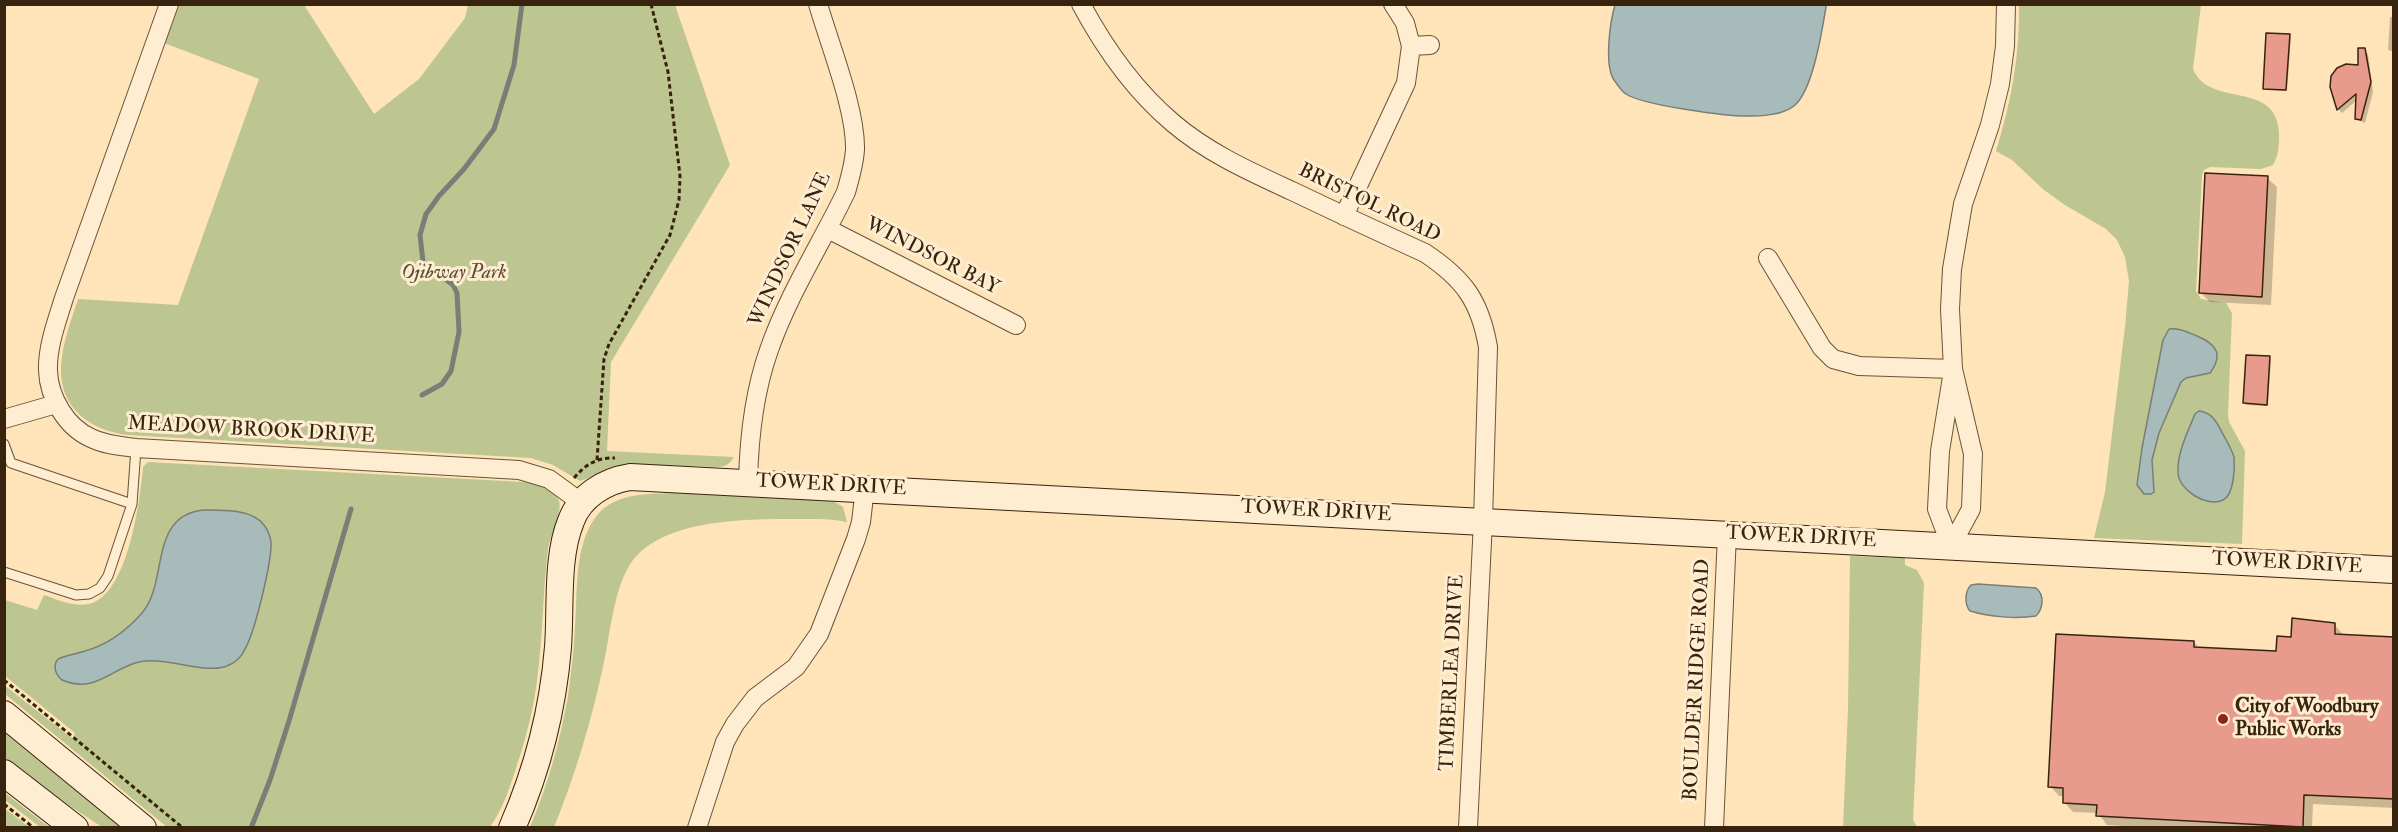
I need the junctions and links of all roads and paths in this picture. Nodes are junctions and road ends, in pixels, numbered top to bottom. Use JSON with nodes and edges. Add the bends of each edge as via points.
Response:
{"nodes":[{"id":1,"x":169,"y":4,"type":"edge"},
{"id":2,"x":651,"y":4,"type":"edge"},
{"id":3,"x":818,"y":4,"type":"edge"},
{"id":4,"x":1081,"y":4,"type":"edge"},
{"id":5,"x":1393,"y":4,"type":"edge"},
{"id":6,"x":2006,"y":4,"type":"edge"},
{"id":7,"x":1430,"y":45,"type":"dead end"},
{"id":8,"x":1411,"y":46,"type":"junction"},
{"id":9,"x":1344,"y":216,"type":"junction"},
{"id":10,"x":828,"y":229,"type":"junction"},
{"id":11,"x":1768,"y":258,"type":"dead end"},
{"id":12,"x":1016,"y":325,"type":"dead end"},
{"id":13,"x":1953,"y":369,"type":"junction"},
{"id":14,"x":57,"y":404,"type":"junction"},
{"id":15,"x":4,"y":419,"type":"edge"},
{"id":16,"x":4,"y":444,"type":"edge"},
{"id":17,"x":136,"y":448,"type":"junction"},
{"id":18,"x":597,"y":460,"type":"dead end"},
{"id":19,"x":748,"y":482,"type":"junction"},
{"id":20,"x":865,"y":488,"type":"junction"},
{"id":21,"x":582,"y":503,"type":"junction"},
{"id":22,"x":132,"y":504,"type":"junction"},
{"id":23,"x":1483,"y":521,"type":"junction"},
{"id":24,"x":1727,"y":534,"type":"junction"},
{"id":25,"x":1951,"y":546,"type":"junction"},
{"id":26,"x":2394,"y":570,"type":"edge"},
{"id":27,"x":4,"y":573,"type":"edge"},
{"id":28,"x":4,"y":680,"type":"edge"},
{"id":29,"x":4,"y":714,"type":"edge"},
{"id":30,"x":4,"y":773,"type":"edge"},
{"id":31,"x":4,"y":804,"type":"edge"},
{"id":32,"x":34,"y":828,"type":"edge"},
{"id":33,"x":75,"y":828,"type":"edge"},
{"id":34,"x":143,"y":828,"type":"edge"},
{"id":35,"x":183,"y":828,"type":"edge"},
{"id":36,"x":512,"y":828,"type":"edge"},
{"id":37,"x":697,"y":828,"type":"edge"},
{"id":38,"x":1468,"y":828,"type":"edge"},
{"id":39,"x":1714,"y":828,"type":"edge"}],
"edges":[{"from":1,"to":14,"type":"street","name":"MEADOW BROOK DRIVE","via":[[53,335],[48,369]]},
{"from":2,"to":18,"type":"path","via":[[668,72],[680,176],[679,200],[670,235],[604,359]]},
{"from":3,"to":10,"type":"street","name":"WINDSOR LANE","via":[[850,110],[854,139],[852,173]]},
{"from":4,"to":9,"type":"street","name":"BRISTOL ROAD","via":[[1119,68],[1173,123],[1211,151]]},
{"from":5,"to":8,"type":"street","via":[[1405,23]]},
{"from":6,"to":13,"type":"street","via":[[2006,46],[2000,84],[1956,234],[1950,309]]},
{"from":7,"to":8,"type":"street"},
{"from":8,"to":9,"type":"street","via":[[1406,83]]},
{"from":9,"to":23,"type":"street","name":"BRISTOL ROAD","via":[[1447,267],[1477,305],[1488,347]]},
{"from":10,"to":12,"type":"street","name":"WINDSOR BAY"},
{"from":10,"to":19,"type":"street","name":"WINDSOR LANE","via":[[770,349],[754,408]]},
{"from":11,"to":13,"type":"street","via":[[1822,348],[1833,358],[1859,366]]},
{"from":13,"to":25,"type":"street","via":[[1940,451],[1936,509]]},
{"from":13,"to":25,"type":"street","via":[[1973,454],[1971,509]]},
{"from":14,"to":15,"type":"street"},
{"from":14,"to":17,"type":"street","name":"MEADOW BROOK DRIVE","via":[[89,438]]},
{"from":16,"to":22,"type":"lane","via":[[11,463]]},
{"from":17,"to":21,"type":"street","name":"MEADOW BROOK DRIVE","via":[[515,469],[549,479]]},
{"from":17,"to":22,"type":"lane"},
{"from":19,"to":20,"type":"street","name":"TOWER DRIVE"},
{"from":19,"to":21,"type":"street","name":"TOWER DRIVE","via":[[630,477],[604,485]]},
{"from":20,"to":23,"type":"street","name":"TOWER DRIVE"},
{"from":20,"to":37,"type":"street","via":[[856,539],[819,634],[796,667],[755,698],[735,724],[725,742]]},
{"from":21,"to":36,"type":"street","name":"TOWER DRIVE","via":[[570,522],[564,543],[558,647],[547,720]]},
{"from":22,"to":27,"type":"lane","via":[[108,576],[100,588],[89,594],[76,595]]},
{"from":23,"to":24,"type":"street","name":"TOWER DRIVE"},
{"from":23,"to":38,"type":"street","name":"TIMBERLEA DRIVE"},
{"from":24,"to":25,"type":"street","name":"TOWER DRIVE"},
{"from":24,"to":39,"type":"street","name":"BOULDER RIDGE ROAD"},
{"from":25,"to":26,"type":"street","name":"TOWER DRIVE"},
{"from":28,"to":35,"type":"path"},
{"from":29,"to":34,"type":"street"},
{"from":30,"to":33,"type":"street"},
{"from":31,"to":32,"type":"path"}]}
